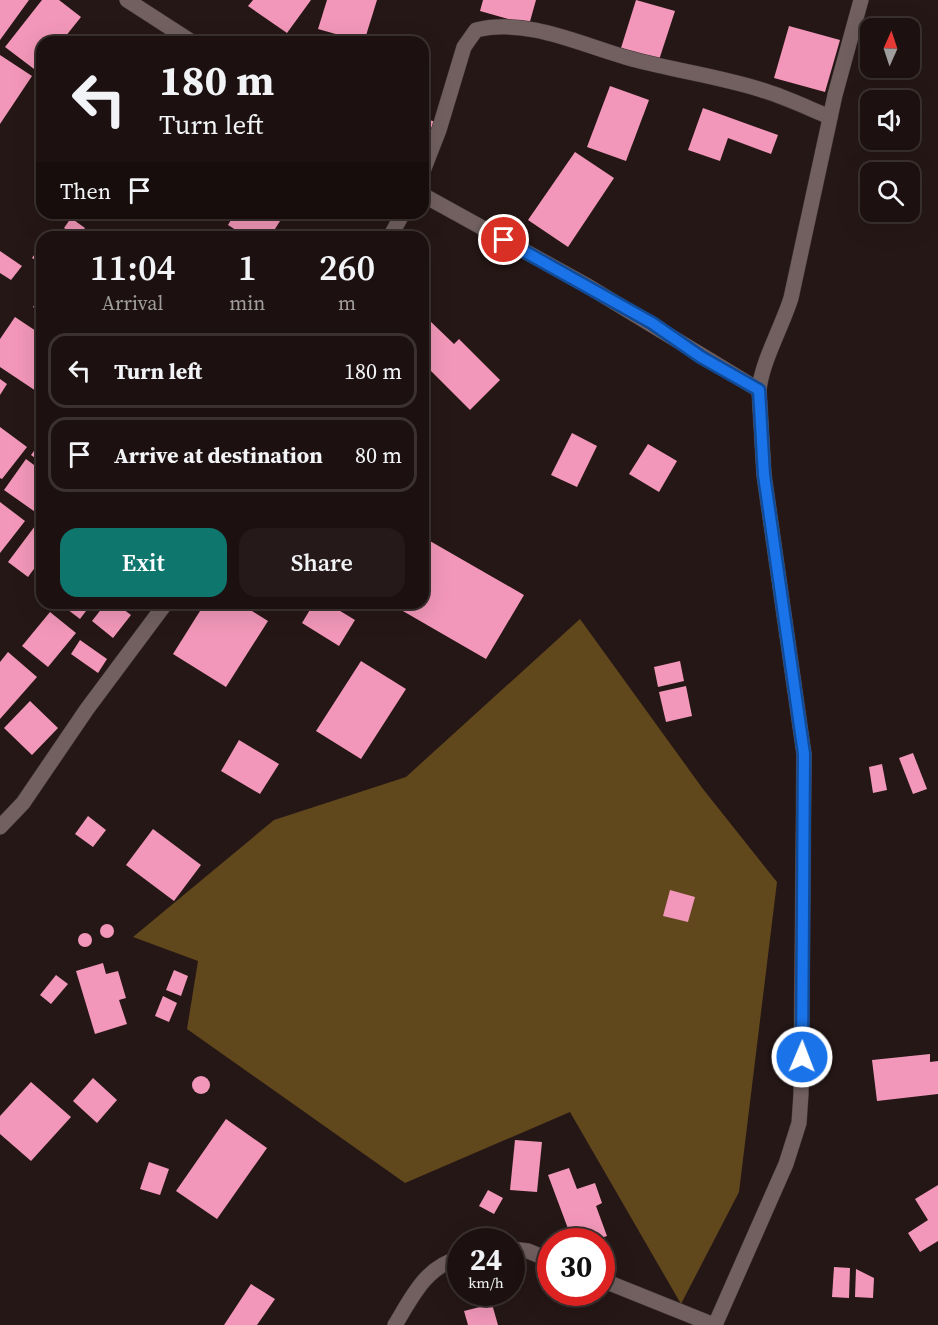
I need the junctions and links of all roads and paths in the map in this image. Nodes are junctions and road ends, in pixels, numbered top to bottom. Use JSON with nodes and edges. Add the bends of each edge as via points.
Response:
{"nodes":[{"id":1,"x":127,"y":0,"type":"edge"},
{"id":2,"x":861,"y":0,"type":"edge"},
{"id":3,"x":183,"y":36,"type":"edge"},
{"id":4,"x":830,"y":117,"type":"junction"},
{"id":5,"x":429,"y":157,"type":"edge"},
{"id":6,"x":429,"y":198,"type":"edge"},
{"id":7,"x":759,"y":390,"type":"junction"},
{"id":8,"x":162,"y":609,"type":"edge"},
{"id":9,"x":0,"y":827,"type":"edge"},
{"id":10,"x":447,"y":1264,"type":"edge"},
{"id":11,"x":615,"y":1285,"type":"edge"},
{"id":12,"x":395,"y":1325,"type":"edge"},
{"id":13,"x":715,"y":1325,"type":"edge"}],
"edges":[{"from":1,"to":3,"type":"street"},
{"from":2,"to":4,"type":"street"},
{"from":4,"to":5,"type":"street","via":[[763,90],[636,60],[578,40],[527,29],[490,27],[476,30],[464,47]]},
{"from":4,"to":7,"type":"street","via":[[791,298],[760,376]]},
{"from":6,"to":7,"type":"street","via":[[614,301]]},
{"from":7,"to":13,"type":"street","via":[[764,475],[804,754],[801,1094],[799,1123],[786,1164]]},
{"from":8,"to":9,"type":"street","via":[[23,804]]},
{"from":10,"to":12,"type":"street","via":[[422,1281]]},
{"from":11,"to":13,"type":"street"}]}
